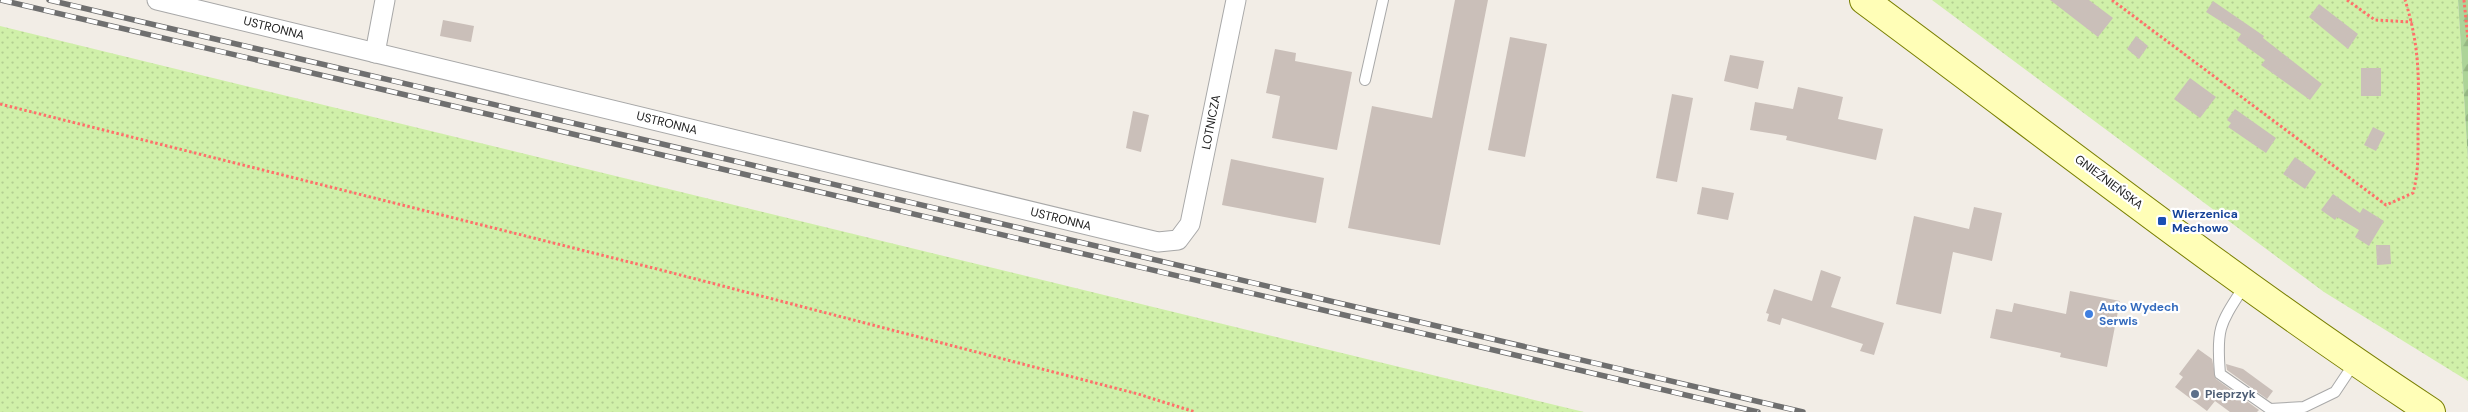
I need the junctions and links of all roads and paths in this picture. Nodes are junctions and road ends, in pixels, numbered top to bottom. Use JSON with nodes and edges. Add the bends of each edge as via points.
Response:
{"nodes":[{"id":1,"x":157,"y":0,"type":"edge"},
{"id":2,"x":385,"y":0,"type":"edge"},
{"id":3,"x":1236,"y":0,"type":"edge"},
{"id":4,"x":1383,"y":0,"type":"edge"},
{"id":5,"x":1864,"y":0,"type":"edge"},
{"id":6,"x":2112,"y":0,"type":"edge"},
{"id":7,"x":2347,"y":0,"type":"edge"},
{"id":8,"x":2405,"y":0,"type":"edge"},
{"id":9,"x":2464,"y":0,"type":"edge"},
{"id":10,"x":2412,"y":22,"type":"junction"},
{"id":11,"x":2468,"y":40,"type":"edge"},
{"id":12,"x":375,"y":53,"type":"junction"},
{"id":13,"x":1365,"y":80,"type":"dead end"},
{"id":14,"x":0,"y":104,"type":"edge"},
{"id":15,"x":1178,"y":240,"type":"joint"},
{"id":16,"x":2246,"y":284,"type":"junction"},
{"id":17,"x":2355,"y":362,"type":"junction"},
{"id":18,"x":2304,"y":407,"type":"junction"},
{"id":19,"x":1195,"y":412,"type":"edge"},
{"id":20,"x":2315,"y":412,"type":"edge"},
{"id":21,"x":2431,"y":412,"type":"edge"}],
"edges":[{"from":1,"to":12,"type":"street","name":"USTRONNA"},
{"from":2,"to":12,"type":"street"},
{"from":3,"to":15,"type":"street","name":"LOTNICZA","via":[[1190,224]]},
{"from":4,"to":13,"type":"lane"},
{"from":5,"to":16,"type":"main road","name":"GNIEŹNIEŃSKA"},
{"from":6,"to":10,"type":"path","via":[[2386,205],[2414,193],[2419,169],[2420,69]]},
{"from":7,"to":10,"type":"path","via":[[2375,20]]},
{"from":8,"to":10,"type":"path"},
{"from":9,"to":11,"type":"path"},
{"from":12,"to":15,"type":"street","name":"USTRONNA","via":[[1158,242]]},
{"from":14,"to":19,"type":"path","via":[[665,271],[1138,394]]},
{"from":16,"to":17,"type":"main road","name":"GNIEŹNIEŃSKA"},
{"from":16,"to":18,"type":"lane","via":[[2222,321],[2217,343],[2220,374],[2270,409]]},
{"from":17,"to":18,"type":"lane","via":[[2335,392]]},
{"from":17,"to":21,"type":"main road","name":"GNIEŹNIEŃSKA"},
{"from":18,"to":20,"type":"lane"}]}
